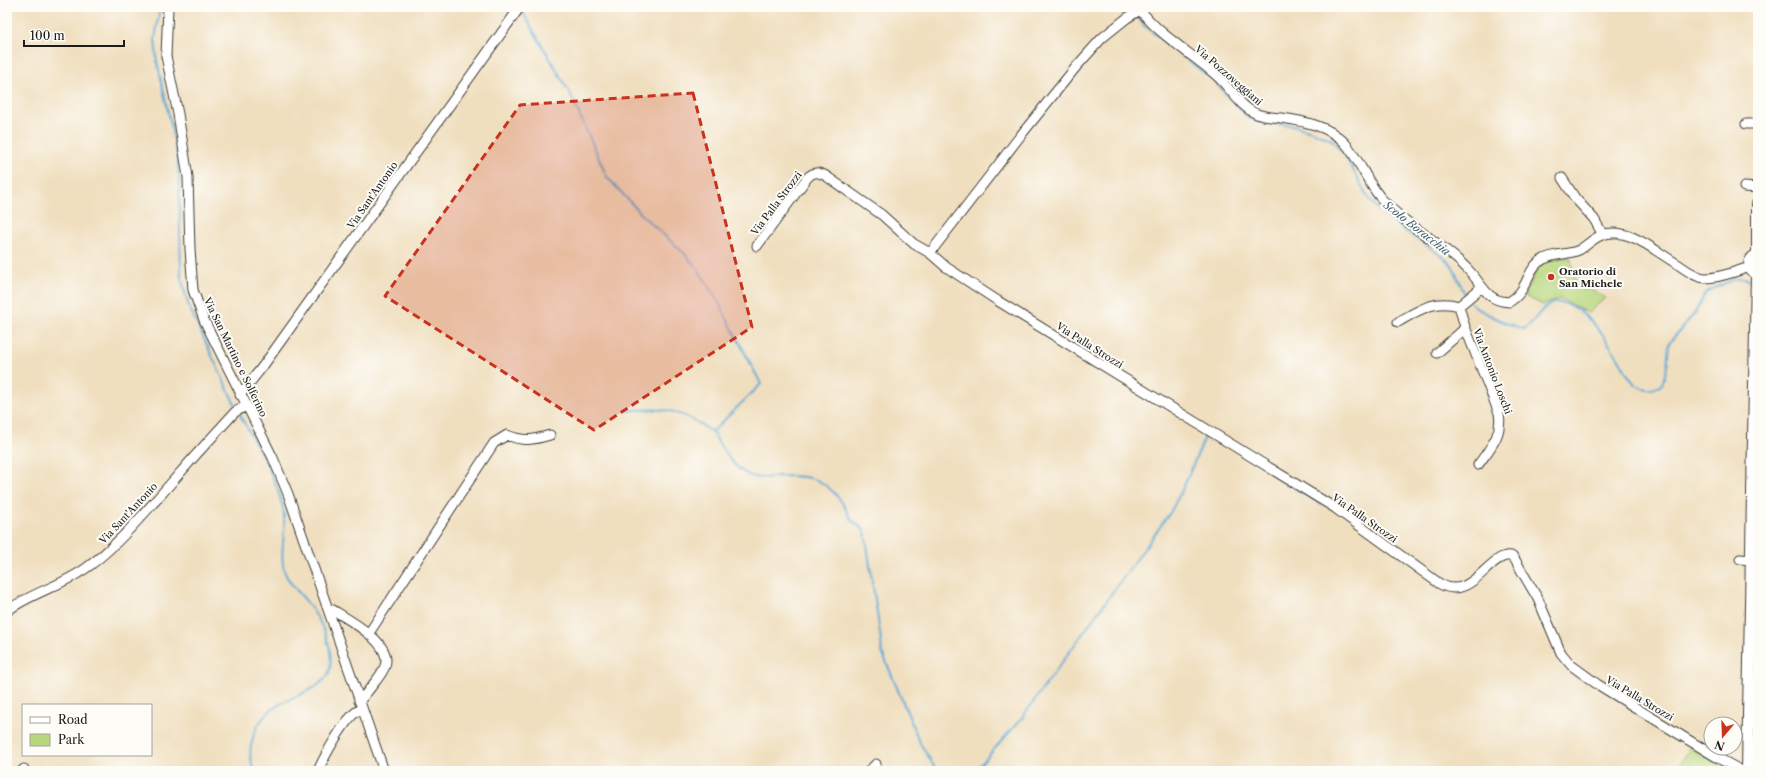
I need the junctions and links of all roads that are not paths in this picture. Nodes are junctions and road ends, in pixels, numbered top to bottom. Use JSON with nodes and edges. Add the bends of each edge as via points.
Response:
{"nodes":[{"id":1,"x":168,"y":7,"type":"edge"},
{"id":2,"x":520,"y":7,"type":"edge"},
{"id":3,"x":1136,"y":12,"type":"edge"},
{"id":4,"x":1562,"y":178,"type":"dead end"},
{"id":5,"x":1758,"y":204,"type":"edge"},
{"id":6,"x":1603,"y":235,"type":"junction"},
{"id":7,"x":757,"y":246,"type":"dead end"},
{"id":8,"x":930,"y":253,"type":"junction"},
{"id":9,"x":1758,"y":255,"type":"edge"},
{"id":10,"x":1755,"y":272,"type":"edge"},
{"id":11,"x":1480,"y":289,"type":"junction"},
{"id":12,"x":1461,"y":304,"type":"junction"},
{"id":13,"x":1398,"y":322,"type":"dead end"},
{"id":14,"x":1465,"y":327,"type":"junction"},
{"id":15,"x":1757,"y":341,"type":"edge"},
{"id":16,"x":1437,"y":353,"type":"dead end"},
{"id":17,"x":240,"y":395,"type":"junction"},
{"id":18,"x":240,"y":409,"type":"junction"},
{"id":19,"x":550,"y":435,"type":"dead end"},
{"id":20,"x":1478,"y":464,"type":"dead end"},
{"id":21,"x":328,"y":609,"type":"junction"},
{"id":22,"x":8,"y":610,"type":"edge"},
{"id":23,"x":369,"y":633,"type":"junction"},
{"id":24,"x":360,"y":705,"type":"junction"},
{"id":25,"x":876,"y":764,"type":"dead end"},
{"id":26,"x":318,"y":771,"type":"edge"},
{"id":27,"x":384,"y":771,"type":"edge"},
{"id":28,"x":869,"y":771,"type":"edge"},
{"id":29,"x":1742,"y":771,"type":"edge"},
{"id":30,"x":1748,"y":771,"type":"edge"}],
"edges":[{"from":1,"to":17,"type":"street","name":"Via San Martino e Solferino","via":[[166,56],[188,177],[193,290],[204,320]]},
{"from":2,"to":17,"type":"street","name":"Via Sant'Antonio","via":[[268,360]]},
{"from":3,"to":8,"type":"street","via":[[1102,38],[1054,93]]},
{"from":3,"to":11,"type":"street","name":"Via Pozzoveggiani","via":[[1218,77],[1250,110],[1265,116],[1307,123],[1338,138],[1345,144],[1380,197],[1403,218],[1447,249],[1462,263]]},
{"from":4,"to":6,"type":"street","via":[[1575,198],[1594,219]]},
{"from":5,"to":9,"type":"main road"},
{"from":6,"to":10,"type":"street","via":[[1624,235],[1637,240],[1691,273],[1705,278]]},
{"from":6,"to":11,"type":"street","name":"Via Pozzoveggiani","via":[[1580,250],[1542,259],[1535,266],[1518,298],[1509,302],[1493,299]]},
{"from":7,"to":8,"type":"street","name":"Via Palla Strozzi","via":[[807,178],[816,172],[865,202],[914,244]]},
{"from":8,"to":29,"type":"street","name":"Via Palla Strozzi","via":[[946,267],[998,301],[1335,508],[1440,584],[1452,589],[1462,587],[1502,557],[1514,558],[1538,599],[1554,640],[1571,665],[1597,684]]},
{"from":9,"to":10,"type":"main road","via":[[1752,258]]},
{"from":10,"to":15,"type":"main road"},
{"from":11,"to":12,"type":"street"},
{"from":12,"to":13,"type":"street","via":[[1438,303]]},
{"from":12,"to":14,"type":"street","name":"Via Antonio Loschi"},
{"from":14,"to":16,"type":"street","name":"Via Antonio Loschi"},
{"from":14,"to":20,"type":"street","name":"Via Antonio Loschi","via":[[1500,413],[1501,423],[1496,440]]},
{"from":15,"to":30,"type":"main road","via":[[1745,559]]},
{"from":17,"to":18,"type":"street","name":"Via San Martino e Solferino"},
{"from":18,"to":21,"type":"street","name":"Via San Martino e Solferino","via":[[272,458],[288,494]]},
{"from":18,"to":22,"type":"street","name":"Via Sant'Antonio","via":[[112,548],[62,584],[30,597]]},
{"from":19,"to":23,"type":"street","via":[[530,440],[507,435],[494,443]]},
{"from":21,"to":23,"type":"street"},
{"from":21,"to":24,"type":"street","name":"Via San Martino e Solferino"},
{"from":23,"to":24,"type":"street","via":[[386,656],[385,665]]},
{"from":24,"to":26,"type":"street","via":[[333,742]]},
{"from":24,"to":27,"type":"street","name":"Via San Martino e Solferino"},
{"from":25,"to":28,"type":"street"}]}
